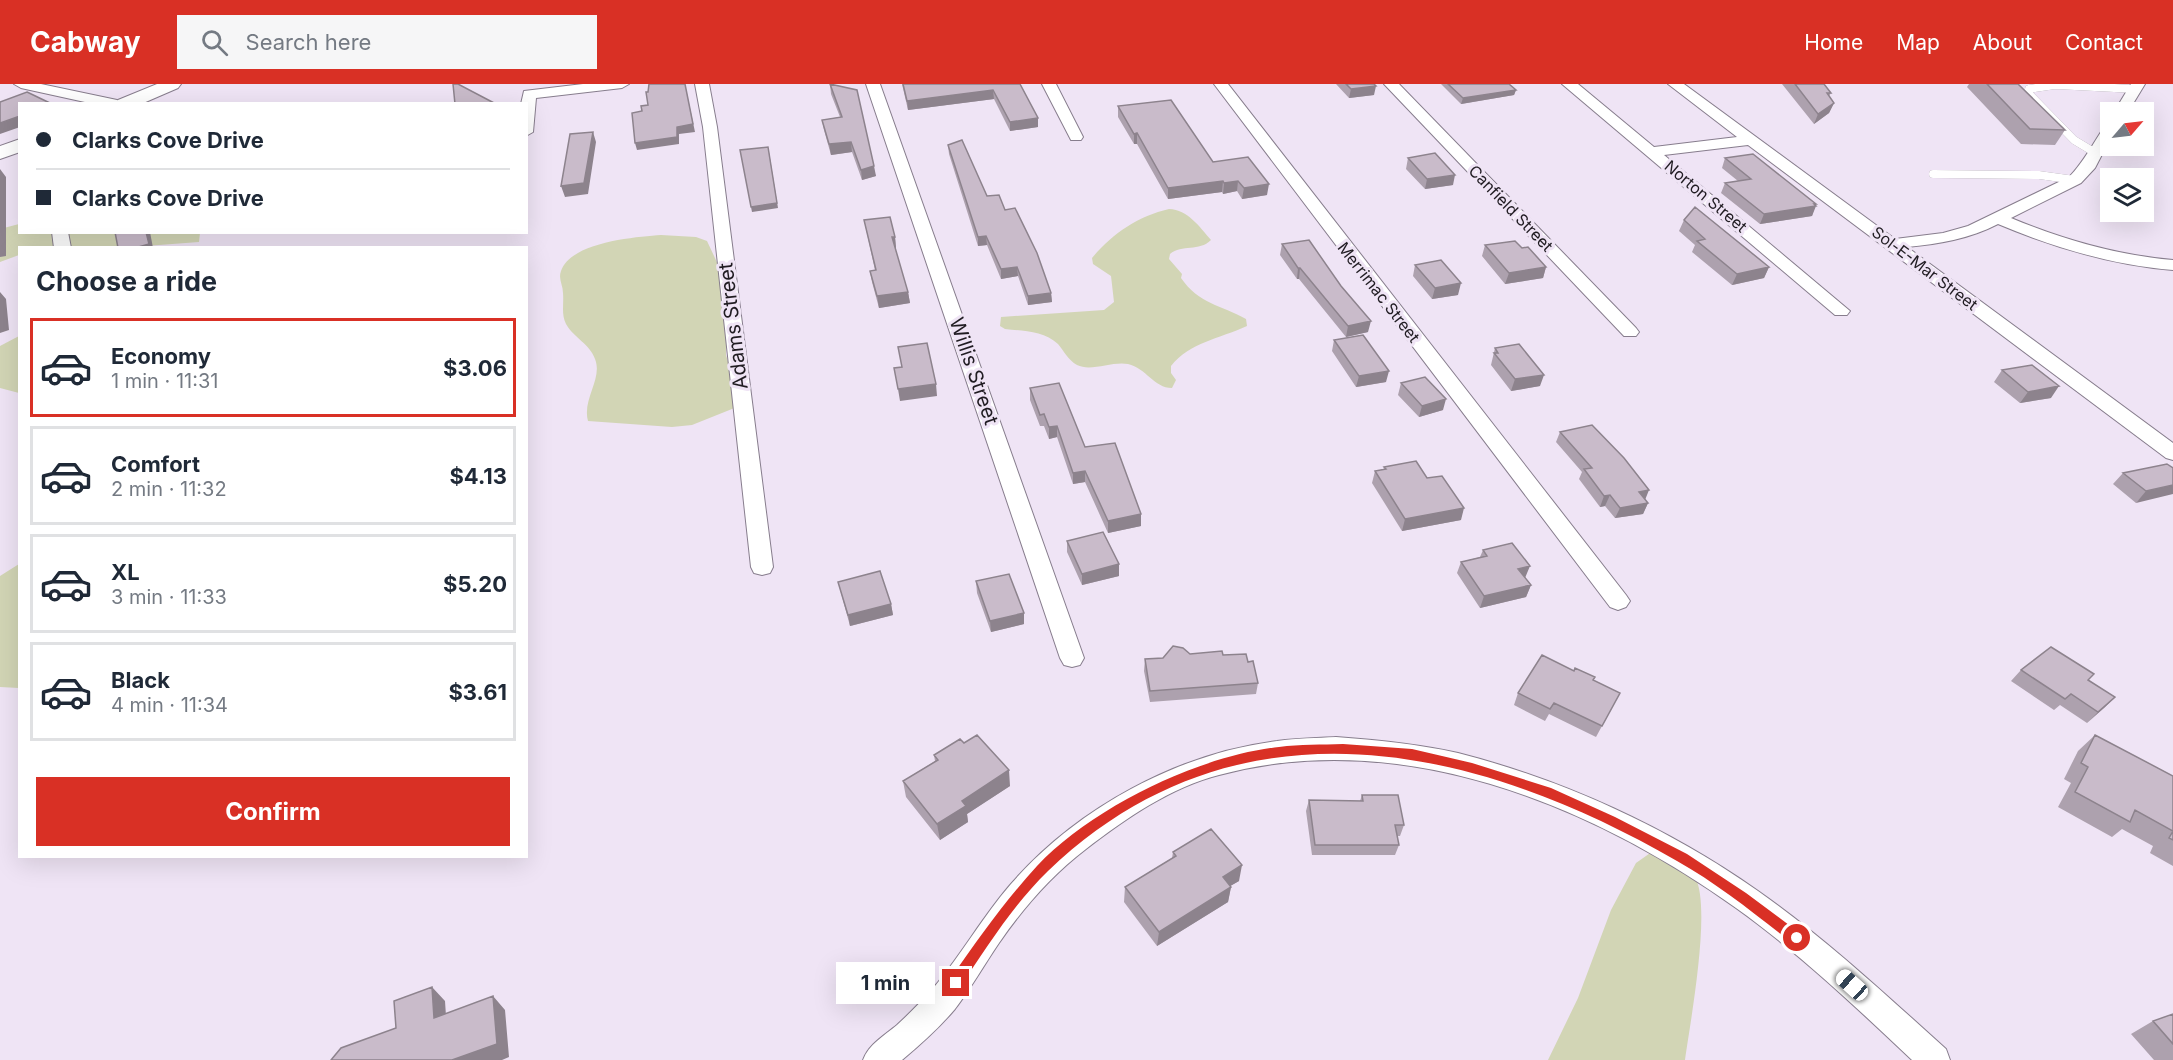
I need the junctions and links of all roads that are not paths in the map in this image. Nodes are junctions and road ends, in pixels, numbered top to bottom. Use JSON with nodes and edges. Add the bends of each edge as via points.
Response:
{"nodes":[{"id":1,"x":21,"y":84,"type":"edge"},
{"id":2,"x":172,"y":84,"type":"edge"},
{"id":3,"x":622,"y":84,"type":"edge"},
{"id":4,"x":702,"y":84,"type":"edge"},
{"id":5,"x":873,"y":84,"type":"edge"},
{"id":6,"x":1049,"y":84,"type":"edge"},
{"id":7,"x":1221,"y":84,"type":"edge"},
{"id":8,"x":1391,"y":84,"type":"edge"},
{"id":9,"x":1569,"y":84,"type":"edge"},
{"id":10,"x":1675,"y":84,"type":"edge"},
{"id":11,"x":2136,"y":87,"type":"edge"},
{"id":12,"x":107,"y":102,"type":"edge"},
{"id":13,"x":129,"y":102,"type":"edge"},
{"id":14,"x":2127,"y":102,"type":"edge"},
{"id":15,"x":528,"y":107,"type":"edge"},
{"id":16,"x":1076,"y":137,"type":"dead end"},
{"id":17,"x":1752,"y":140,"type":"junction"},
{"id":18,"x":2100,"y":143,"type":"edge"},
{"id":19,"x":18,"y":146,"type":"edge"},
{"id":20,"x":1653,"y":152,"type":"junction"},
{"id":21,"x":2094,"y":152,"type":"junction"},
{"id":22,"x":0,"y":153,"type":"edge"},
{"id":23,"x":1933,"y":174,"type":"dead end"},
{"id":24,"x":2075,"y":180,"type":"junction"},
{"id":25,"x":1999,"y":219,"type":"junction"},
{"id":26,"x":1892,"y":244,"type":"junction"},
{"id":27,"x":2173,"y":265,"type":"edge"},
{"id":28,"x":1841,"y":310,"type":"dead end"},
{"id":29,"x":1630,"y":332,"type":"dead end"},
{"id":30,"x":2173,"y":453,"type":"edge"},
{"id":31,"x":762,"y":567,"type":"dead end"},
{"id":32,"x":1618,"y":601,"type":"dead end"},
{"id":33,"x":1072,"y":658,"type":"dead end"},
{"id":34,"x":878,"y":1060,"type":"edge"},
{"id":35,"x":1935,"y":1060,"type":"edge"}],
"edges":[{"from":1,"to":12,"type":"street"},
{"from":2,"to":13,"type":"street"},
{"from":3,"to":15,"type":"street","via":[[529,94]]},
{"from":4,"to":31,"type":"street","name":"Adams Street"},
{"from":5,"to":33,"type":"street","name":"Willis Street"},
{"from":6,"to":16,"type":"street"},
{"from":7,"to":32,"type":"street","name":"Merrimac Street"},
{"from":8,"to":29,"type":"street","name":"Canfield Street"},
{"from":9,"to":20,"type":"street","name":"Norton Street"},
{"from":10,"to":17,"type":"street","name":"Sol-E-Mar Street"},
{"from":11,"to":14,"type":"street"},
{"from":11,"to":21,"type":"lane","via":[[2055,85],[2029,89],[2074,140]]},
{"from":17,"to":20,"type":"street"},
{"from":17,"to":26,"type":"street","name":"Sol-E-Mar Street"},
{"from":18,"to":21,"type":"street"},
{"from":19,"to":22,"type":"street"},
{"from":20,"to":28,"type":"street","name":"Norton Street"},
{"from":21,"to":24,"type":"street","via":[[2087,168]]},
{"from":23,"to":24,"type":"lane","via":[[2039,175]]},
{"from":24,"to":25,"type":"street"},
{"from":25,"to":26,"type":"street","via":[[1959,234]]},
{"from":25,"to":27,"type":"street","via":[[2097,254]]},
{"from":26,"to":30,"type":"street","name":"Sol-E-Mar Street"},
{"from":34,"to":35,"type":"street","via":[[945,997],[1005,912],[1043,868],[1125,806],[1169,783],[1219,764],[1279,751],[1343,749],[1412,754],[1472,767],[1546,792],[1672,852],[1742,897],[1815,952]]}]}
